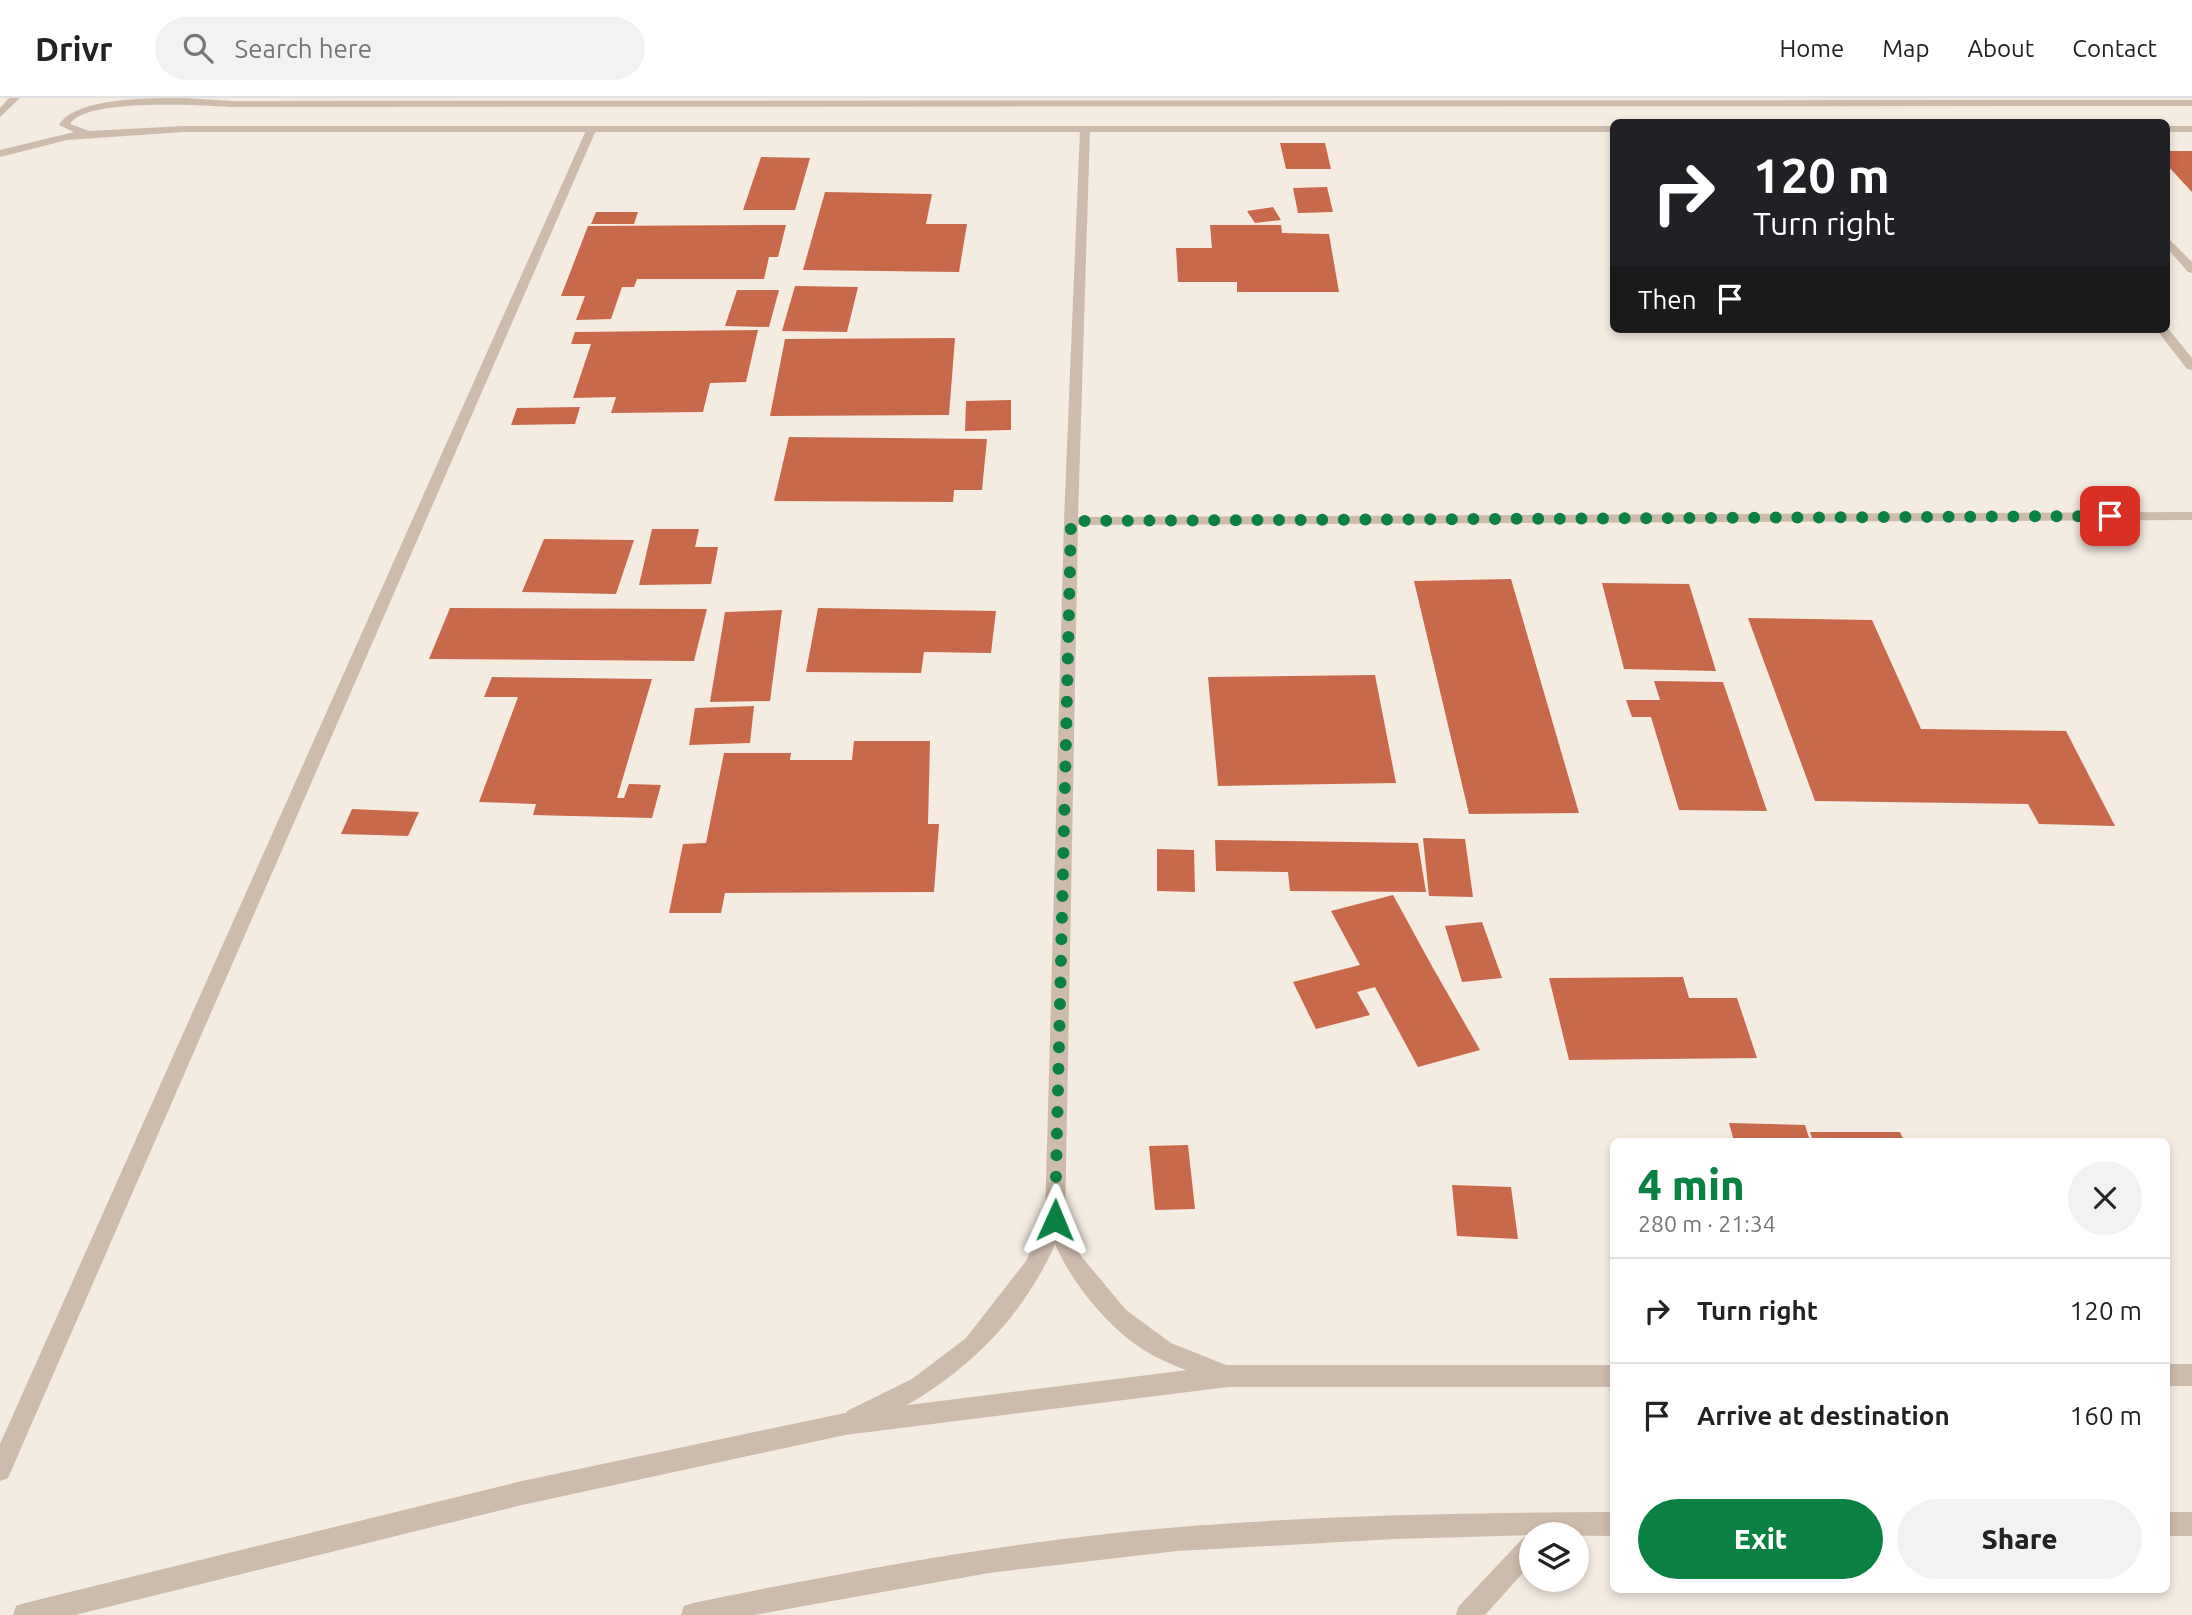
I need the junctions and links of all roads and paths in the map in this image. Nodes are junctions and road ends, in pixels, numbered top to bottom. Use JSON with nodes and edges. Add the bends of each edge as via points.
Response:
{"nodes":[{"id":1,"x":15,"y":98,"type":"edge"},
{"id":2,"x":1956,"y":98,"type":"edge"},
{"id":3,"x":2097,"y":98,"type":"edge"},
{"id":4,"x":130,"y":99,"type":"edge"},
{"id":5,"x":641,"y":100,"type":"edge"},
{"id":6,"x":1691,"y":100,"type":"edge"},
{"id":7,"x":1944,"y":103,"type":"junction"},
{"id":8,"x":2114,"y":103,"type":"junction"},
{"id":9,"x":2192,"y":103,"type":"edge"},
{"id":10,"x":0,"y":114,"type":"edge"},
{"id":11,"x":592,"y":128,"type":"junction"},
{"id":12,"x":1085,"y":129,"type":"junction"},
{"id":13,"x":1610,"y":129,"type":"edge"},
{"id":14,"x":2170,"y":129,"type":"edge"},
{"id":15,"x":2192,"y":129,"type":"edge"},
{"id":16,"x":93,"y":134,"type":"junction"},
{"id":17,"x":0,"y":154,"type":"edge"},
{"id":18,"x":2170,"y":244,"type":"edge"},
{"id":19,"x":2192,"y":269,"type":"edge"},
{"id":20,"x":2165,"y":333,"type":"edge"},
{"id":21,"x":2192,"y":366,"type":"edge"},
{"id":22,"x":2192,"y":516,"type":"edge"},
{"id":23,"x":1071,"y":521,"type":"junction"},
{"id":24,"x":1055,"y":1220,"type":"junction"},
{"id":25,"x":1228,"y":1376,"type":"junction"},
{"id":26,"x":1610,"y":1376,"type":"edge"},
{"id":27,"x":2170,"y":1376,"type":"edge"},
{"id":28,"x":2192,"y":1376,"type":"edge"},
{"id":29,"x":845,"y":1424,"type":"junction"},
{"id":30,"x":0,"y":1470,"type":"edge"},
{"id":31,"x":1610,"y":1524,"type":"edge"},
{"id":32,"x":2170,"y":1524,"type":"edge"},
{"id":33,"x":2192,"y":1524,"type":"edge"},
{"id":34,"x":1589,"y":1526,"type":"edge"},
{"id":35,"x":1519,"y":1529,"type":"edge"},
{"id":36,"x":1519,"y":1559,"type":"edge"},
{"id":37,"x":25,"y":1615,"type":"edge"},
{"id":38,"x":693,"y":1615,"type":"edge"},
{"id":39,"x":1468,"y":1615,"type":"edge"}],
"edges":[{"from":1,"to":10,"type":"street"},
{"from":2,"to":7,"type":"street"},
{"from":3,"to":8,"type":"street"},
{"from":4,"to":5,"type":"street","via":[[233,104]]},
{"from":4,"to":16,"type":"street","via":[[100,100],[68,114],[64,125],[68,129]]},
{"from":5,"to":6,"type":"street"},
{"from":6,"to":7,"type":"street"},
{"from":7,"to":8,"type":"street"},
{"from":8,"to":9,"type":"street"},
{"from":11,"to":12,"type":"street"},
{"from":11,"to":16,"type":"street","via":[[184,129]]},
{"from":11,"to":30,"type":"street"},
{"from":12,"to":13,"type":"street"},
{"from":12,"to":23,"type":"street"},
{"from":14,"to":15,"type":"street"},
{"from":16,"to":17,"type":"street"},
{"from":18,"to":19,"type":"street"},
{"from":20,"to":21,"type":"street"},
{"from":22,"to":23,"type":"street"},
{"from":23,"to":24,"type":"street"},
{"from":24,"to":25,"type":"street","via":[[1073,1262],[1118,1317],[1163,1350]]},
{"from":24,"to":29,"type":"street","via":[[1034,1268],[974,1345],[920,1387]]},
{"from":25,"to":26,"type":"street"},
{"from":25,"to":29,"type":"street"},
{"from":27,"to":28,"type":"street"},
{"from":29,"to":37,"type":"street","via":[[522,1493]]},
{"from":31,"to":34,"type":"street"},
{"from":32,"to":33,"type":"street"},
{"from":35,"to":38,"type":"street","via":[[1265,1533],[1034,1555],[843,1584]]},
{"from":36,"to":39,"type":"street"}]}
